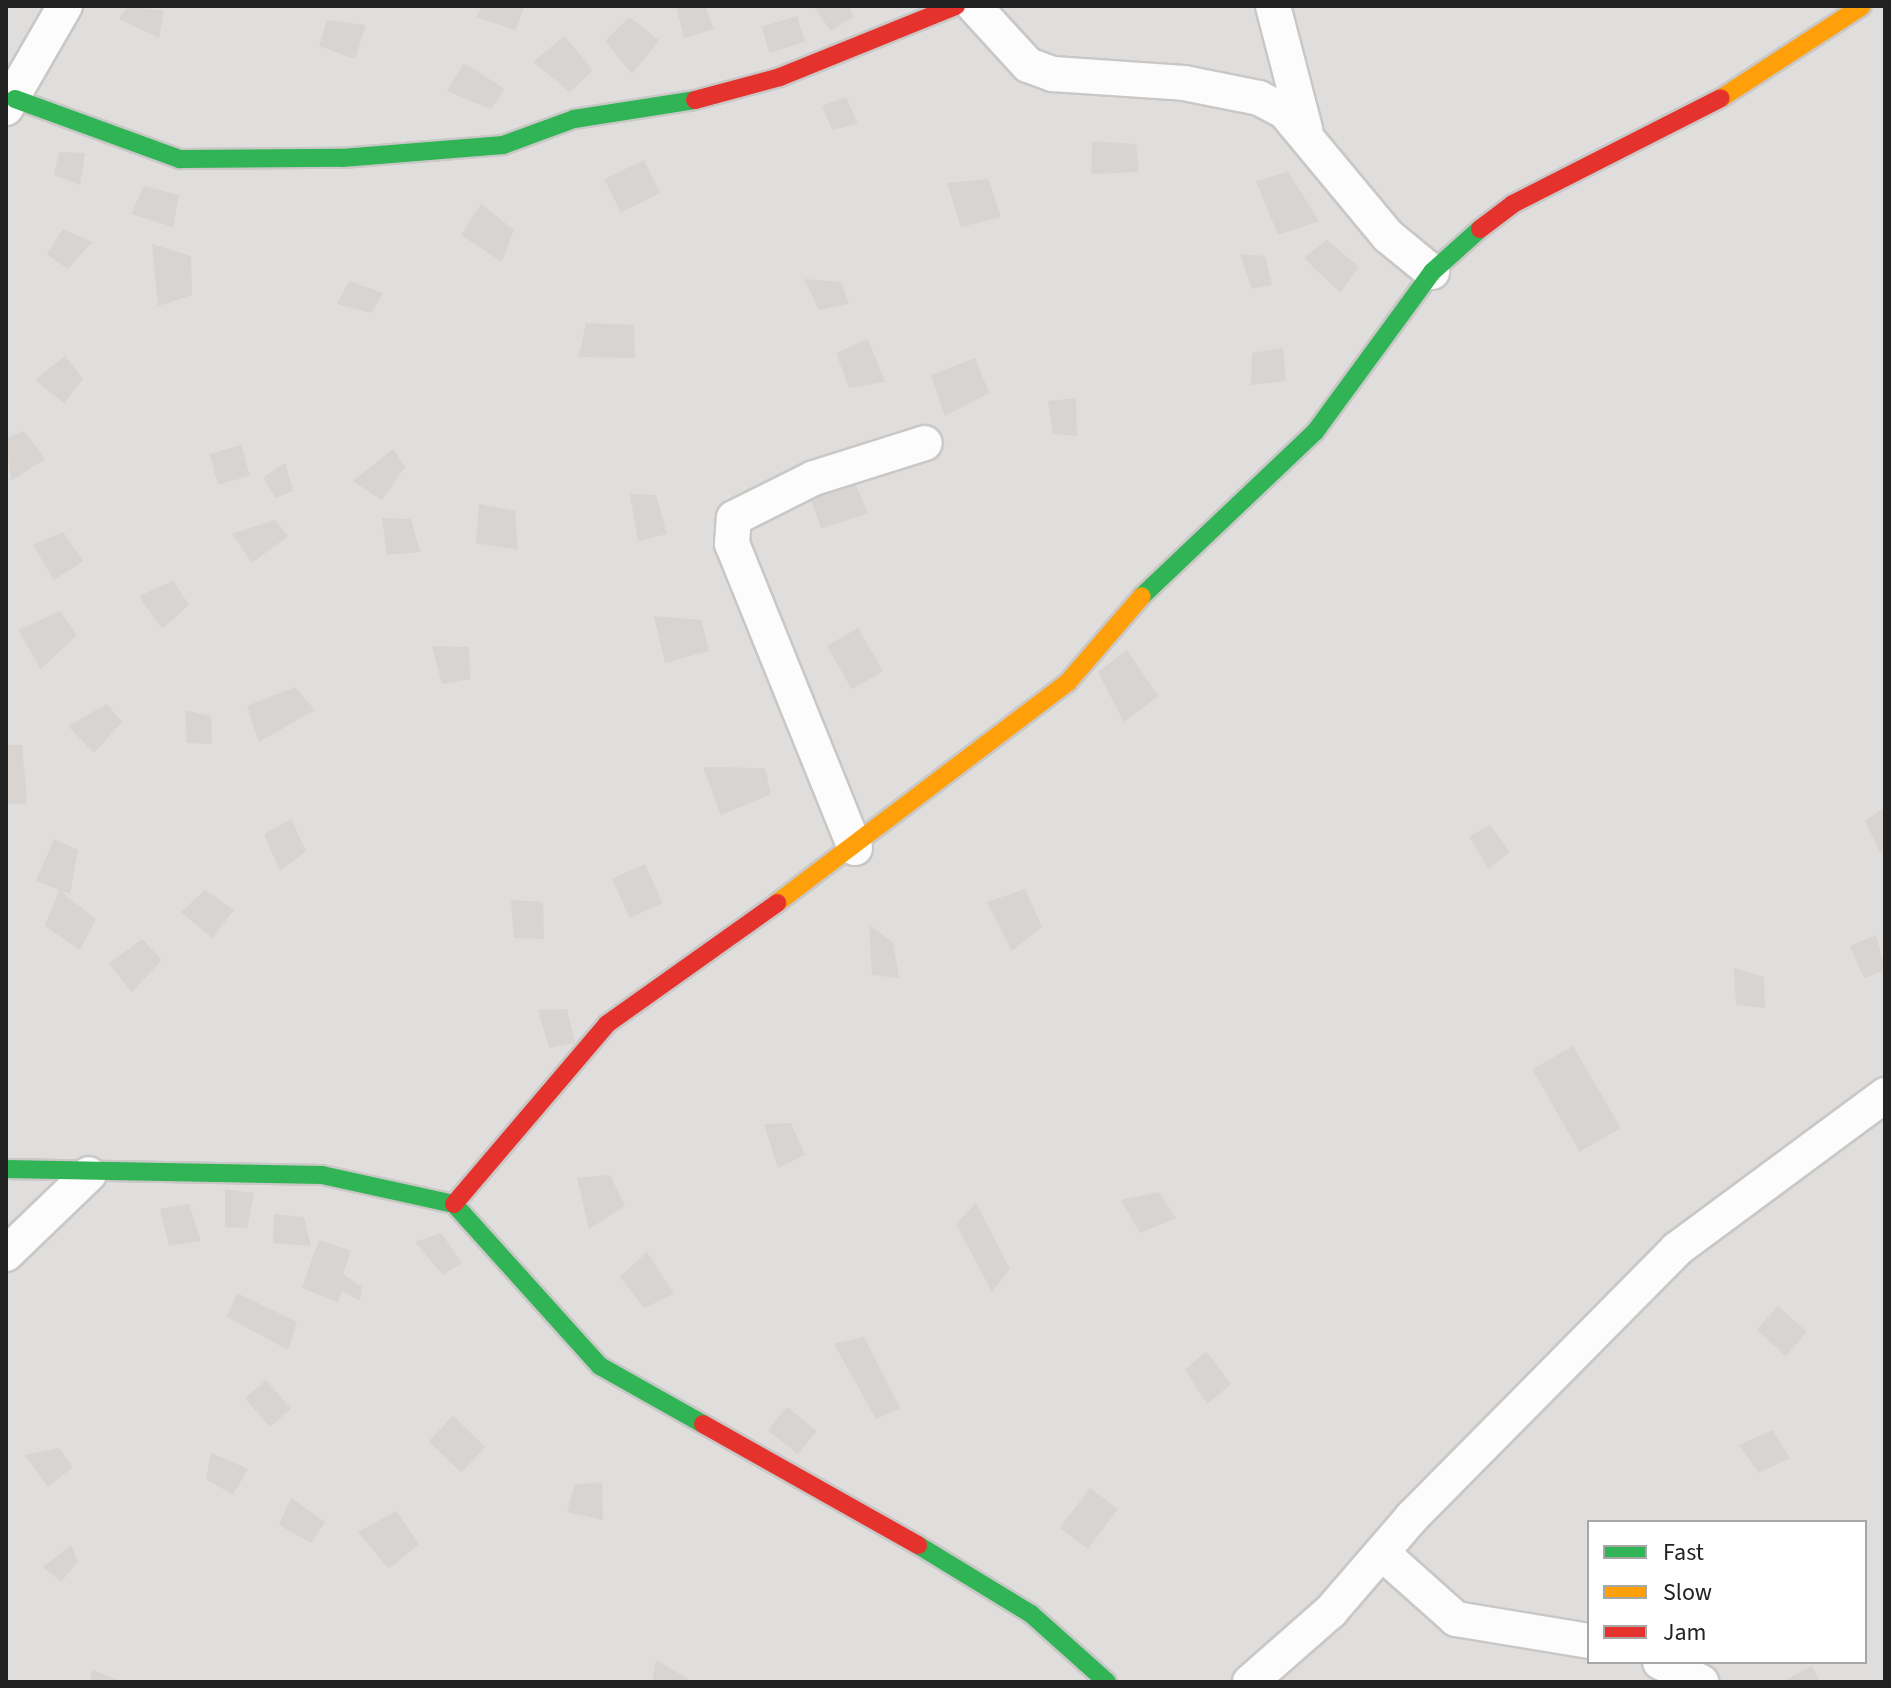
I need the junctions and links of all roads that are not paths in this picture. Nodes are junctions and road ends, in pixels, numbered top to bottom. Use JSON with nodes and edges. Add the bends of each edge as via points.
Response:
{"nodes":[{"id":1,"x":65,"y":6,"type":"edge"},
{"id":2,"x":956,"y":6,"type":"edge"},
{"id":3,"x":974,"y":6,"type":"edge"},
{"id":4,"x":1273,"y":6,"type":"edge"},
{"id":5,"x":1862,"y":6,"type":"edge"},
{"id":6,"x":10,"y":104,"type":"edge"},
{"id":7,"x":1305,"y":129,"type":"junction"},
{"id":8,"x":1432,"y":272,"type":"junction"},
{"id":9,"x":925,"y":443,"type":"dead end"},
{"id":10,"x":855,"y":848,"type":"junction"},
{"id":11,"x":1885,"y":1095,"type":"edge"},
{"id":12,"x":6,"y":1169,"type":"edge"},
{"id":13,"x":89,"y":1174,"type":"junction"},
{"id":14,"x":454,"y":1204,"type":"junction"},
{"id":15,"x":6,"y":1254,"type":"edge"},
{"id":16,"x":1382,"y":1553,"type":"junction"},
{"id":17,"x":1587,"y":1641,"type":"edge"},
{"id":18,"x":1664,"y":1664,"type":"edge"},
{"id":19,"x":1107,"y":1682,"type":"edge"},
{"id":20,"x":1250,"y":1682,"type":"edge"},
{"id":21,"x":1701,"y":1682,"type":"edge"}],
"edges":[{"from":1,"to":6,"type":"street"},
{"from":2,"to":6,"type":"street","via":[[780,77],[648,113],[550,125],[503,145],[342,158],[180,159]]},
{"from":3,"to":7,"type":"street","via":[[1028,65],[1259,98]]},
{"from":4,"to":7,"type":"street"},
{"from":5,"to":8,"type":"street","via":[[1713,103],[1513,204]]},
{"from":7,"to":8,"type":"street","via":[[1388,236]]},
{"from":8,"to":10,"type":"street","via":[[1315,432],[1149,588],[1068,682]]},
{"from":9,"to":10,"type":"street","via":[[814,478],[734,518],[732,544]]},
{"from":10,"to":14,"type":"street","via":[[607,1024]]},
{"from":11,"to":16,"type":"street","via":[[1677,1249]]},
{"from":12,"to":13,"type":"street"},
{"from":13,"to":14,"type":"street","via":[[146,1166],[322,1175]]},
{"from":13,"to":15,"type":"street"},
{"from":14,"to":19,"type":"street","via":[[600,1366],[960,1569],[1031,1614]]},
{"from":16,"to":17,"type":"street","via":[[1456,1619]]},
{"from":16,"to":20,"type":"street"},
{"from":18,"to":21,"type":"street"}]}
